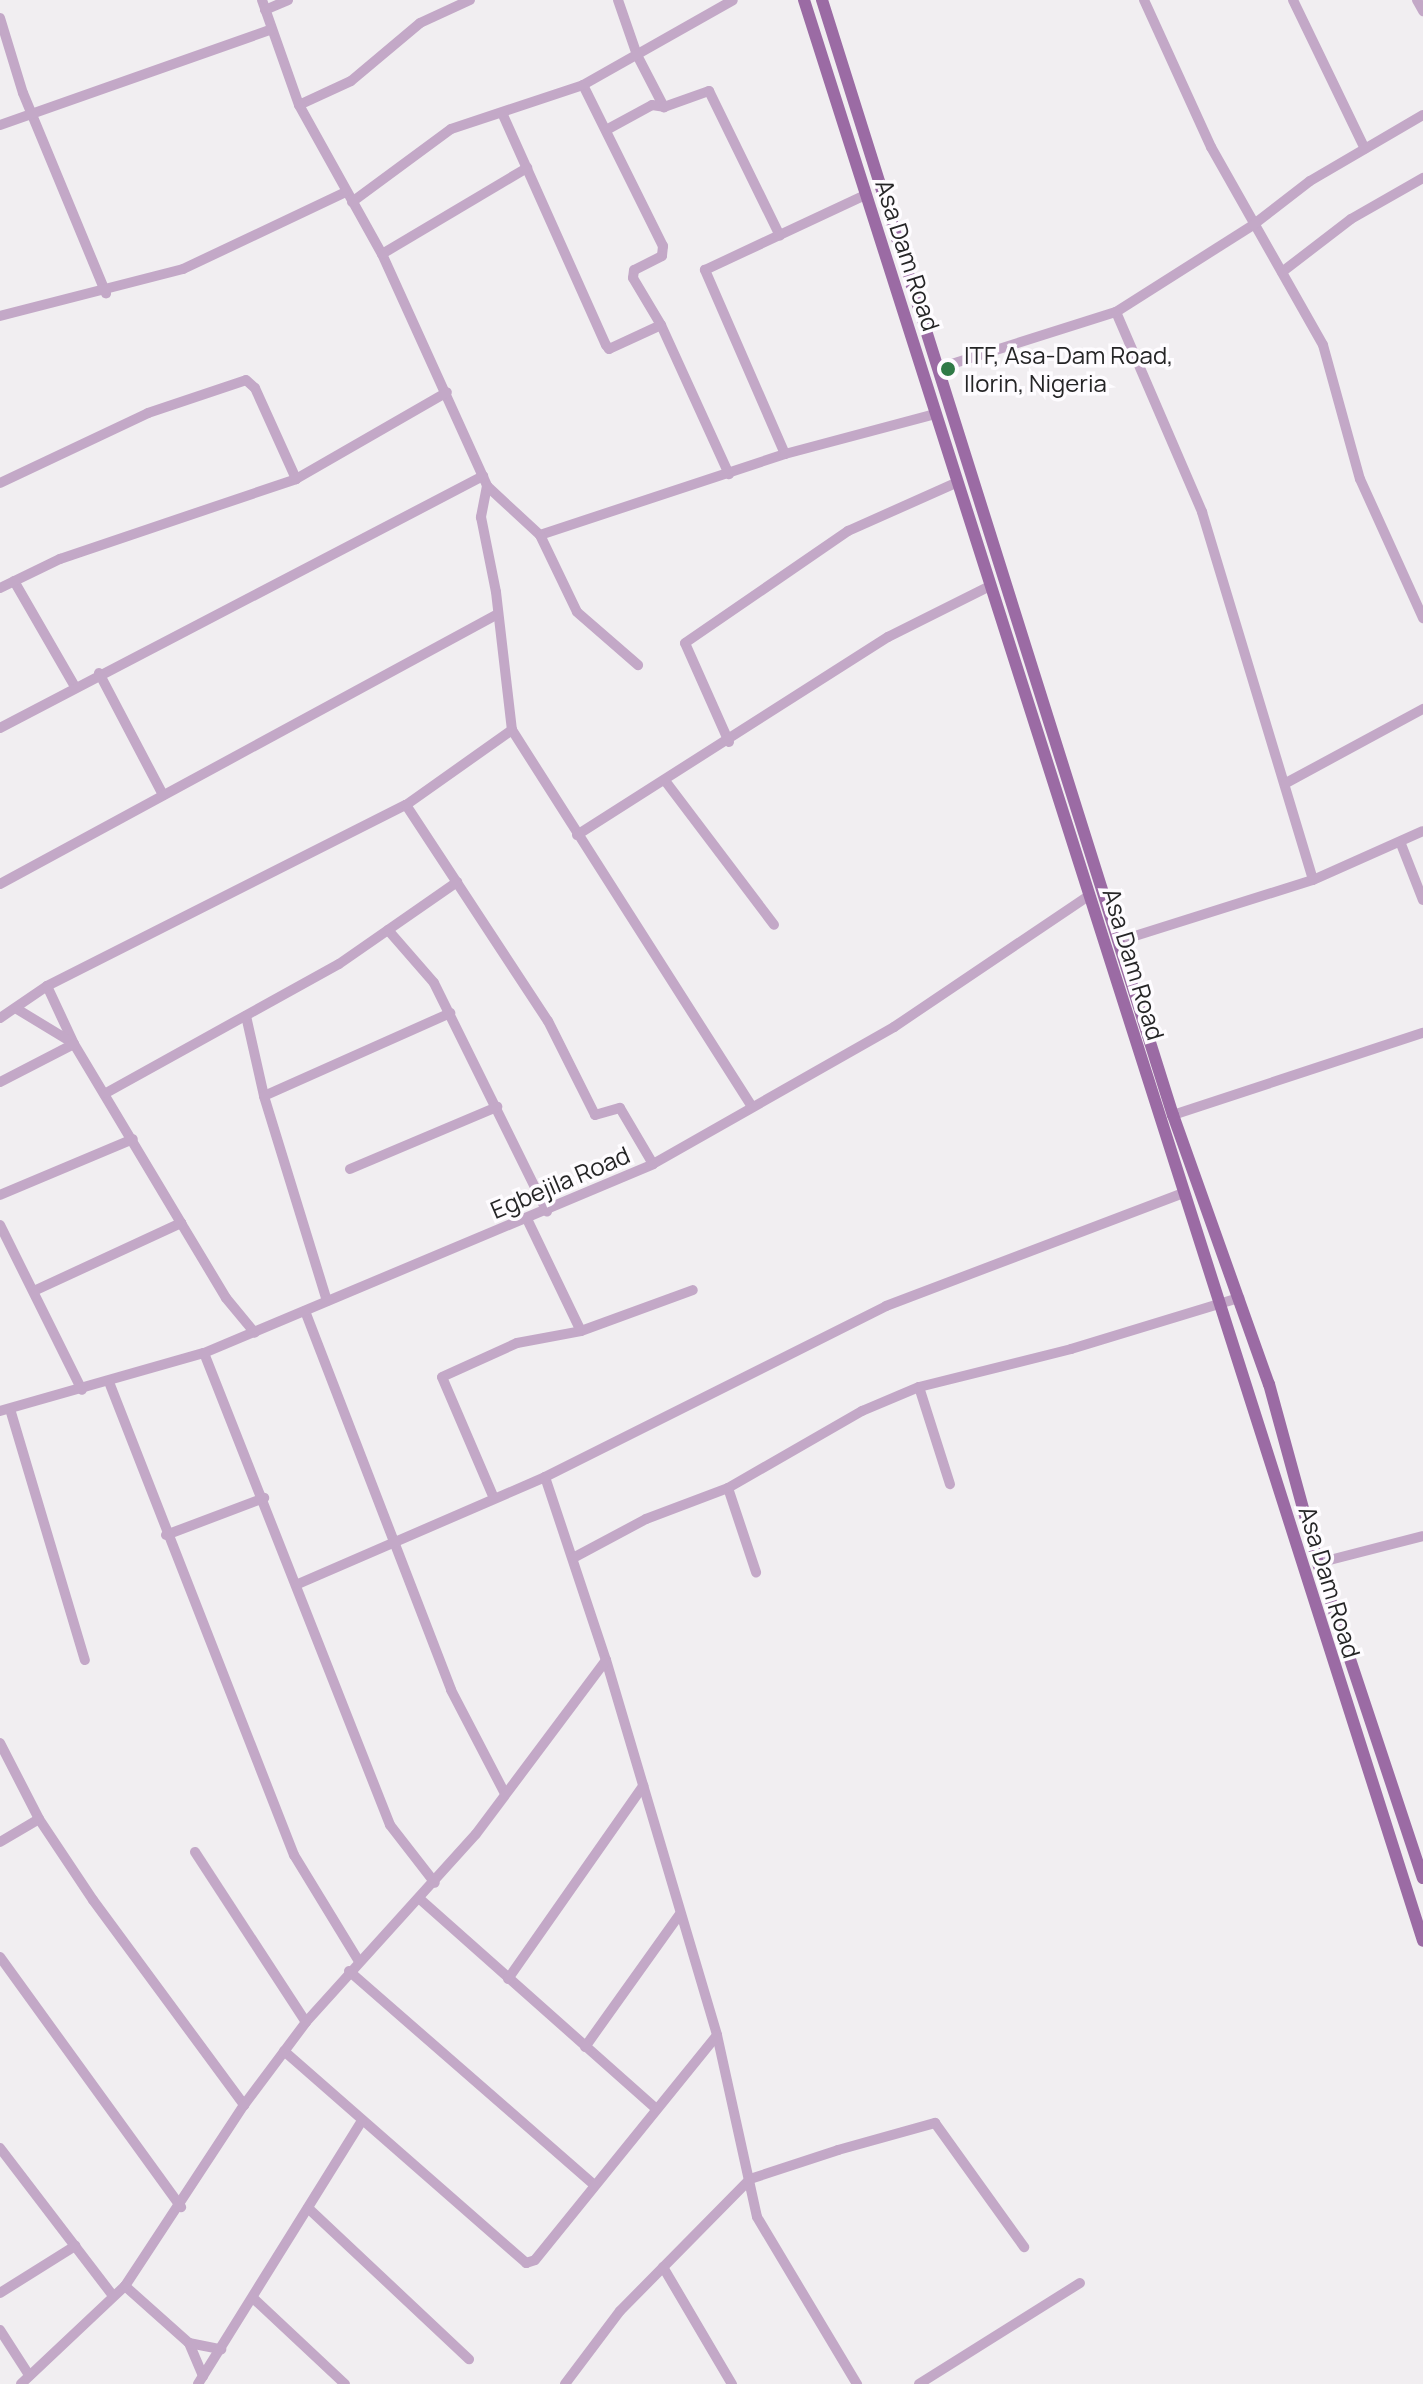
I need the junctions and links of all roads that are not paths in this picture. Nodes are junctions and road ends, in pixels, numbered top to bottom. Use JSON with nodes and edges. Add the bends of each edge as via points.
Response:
{"nodes":[{"id":1,"x":288,"y":0,"type":"edge"},
{"id":2,"x":470,"y":0,"type":"edge"},
{"id":3,"x":618,"y":0,"type":"edge"},
{"id":4,"x":733,"y":0,"type":"edge"},
{"id":5,"x":804,"y":0,"type":"edge"},
{"id":6,"x":822,"y":0,"type":"edge"},
{"id":7,"x":1144,"y":0,"type":"edge"},
{"id":8,"x":1293,"y":0,"type":"edge"},
{"id":9,"x":1417,"y":0,"type":"edge"},
{"id":10,"x":263,"y":5,"type":"edge"},
{"id":11,"x":1423,"y":11,"type":"edge"},
{"id":12,"x":0,"y":18,"type":"edge"},
{"id":13,"x":272,"y":29,"type":"junction"},
{"id":14,"x":637,"y":55,"type":"junction"},
{"id":15,"x":583,"y":85,"type":"junction"},
{"id":16,"x":299,"y":105,"type":"junction"},
{"id":17,"x":664,"y":107,"type":"junction"},
{"id":18,"x":503,"y":115,"type":"junction"},
{"id":19,"x":1423,"y":115,"type":"edge"},
{"id":20,"x":34,"y":116,"type":"junction"},
{"id":21,"x":0,"y":125,"type":"edge"},
{"id":22,"x":608,"y":129,"type":"junction"},
{"id":23,"x":1365,"y":149,"type":"junction"},
{"id":24,"x":527,"y":168,"type":"junction"},
{"id":25,"x":1423,"y":178,"type":"edge"},
{"id":26,"x":346,"y":192,"type":"junction"},
{"id":27,"x":865,"y":195,"type":"junction"},
{"id":28,"x":352,"y":202,"type":"junction"},
{"id":29,"x":1253,"y":225,"type":"junction"},
{"id":30,"x":780,"y":236,"type":"junction"},
{"id":31,"x":382,"y":254,"type":"junction"},
{"id":32,"x":1282,"y":272,"type":"junction"},
{"id":33,"x":911,"y":280,"type":"junction"},
{"id":34,"x":895,"y":283,"type":"junction"},
{"id":35,"x":106,"y":293,"type":"junction"},
{"id":36,"x":1116,"y":312,"type":"junction"},
{"id":37,"x":0,"y":316,"type":"edge"},
{"id":38,"x":661,"y":325,"type":"junction"},
{"id":39,"x":939,"y":368,"type":"junction"},
{"id":40,"x":447,"y":392,"type":"junction"},
{"id":41,"x":935,"y":414,"type":"junction"},
{"id":42,"x":785,"y":454,"type":"junction"},
{"id":43,"x":729,"y":474,"type":"junction"},
{"id":44,"x":296,"y":479,"type":"junction"},
{"id":45,"x":485,"y":481,"type":"junction"},
{"id":46,"x":958,"y":482,"type":"junction"},
{"id":47,"x":0,"y":483,"type":"edge"},
{"id":48,"x":540,"y":535,"type":"junction"},
{"id":49,"x":14,"y":581,"type":"junction"},
{"id":50,"x":990,"y":586,"type":"junction"},
{"id":51,"x":0,"y":588,"type":"edge"},
{"id":52,"x":498,"y":614,"type":"junction"},
{"id":53,"x":1423,"y":618,"type":"edge"},
{"id":54,"x":638,"y":665,"type":"dead end"},
{"id":55,"x":99,"y":673,"type":"junction"},
{"id":56,"x":74,"y":685,"type":"junction"},
{"id":57,"x":1423,"y":709,"type":"edge"},
{"id":58,"x":0,"y":728,"type":"edge"},
{"id":59,"x":512,"y":730,"type":"junction"},
{"id":60,"x":729,"y":742,"type":"junction"},
{"id":61,"x":666,"y":782,"type":"junction"},
{"id":62,"x":1286,"y":783,"type":"junction"},
{"id":63,"x":163,"y":795,"type":"junction"},
{"id":64,"x":406,"y":805,"type":"junction"},
{"id":65,"x":1423,"y":831,"type":"edge"},
{"id":66,"x":577,"y":835,"type":"junction"},
{"id":67,"x":1401,"y":844,"type":"junction"},
{"id":68,"x":1313,"y":880,"type":"junction"},
{"id":69,"x":457,"y":882,"type":"junction"},
{"id":70,"x":0,"y":884,"type":"edge"},
{"id":71,"x":1090,"y":895,"type":"junction"},
{"id":72,"x":1423,"y":900,"type":"edge"},
{"id":73,"x":774,"y":925,"type":"dead end"},
{"id":74,"x":388,"y":930,"type":"junction"},
{"id":75,"x":1119,"y":941,"type":"junction"},
{"id":76,"x":47,"y":986,"type":"junction"},
{"id":77,"x":17,"y":1009,"type":"junction"},
{"id":78,"x":450,"y":1013,"type":"junction"},
{"id":79,"x":246,"y":1016,"type":"junction"},
{"id":80,"x":0,"y":1018,"type":"edge"},
{"id":81,"x":1423,"y":1033,"type":"edge"},
{"id":82,"x":74,"y":1044,"type":"junction"},
{"id":83,"x":0,"y":1082,"type":"edge"},
{"id":84,"x":106,"y":1093,"type":"junction"},
{"id":85,"x":264,"y":1096,"type":"junction"},
{"id":86,"x":497,"y":1107,"type":"junction"},
{"id":87,"x":752,"y":1107,"type":"junction"},
{"id":88,"x":1173,"y":1115,"type":"junction"},
{"id":89,"x":133,"y":1139,"type":"junction"},
{"id":90,"x":653,"y":1164,"type":"junction"},
{"id":91,"x":350,"y":1169,"type":"dead end"},
{"id":92,"x":1181,"y":1194,"type":"junction"},
{"id":93,"x":0,"y":1195,"type":"edge"},
{"id":94,"x":547,"y":1212,"type":"junction"},
{"id":95,"x":527,"y":1219,"type":"junction"},
{"id":96,"x":181,"y":1223,"type":"junction"},
{"id":97,"x":0,"y":1225,"type":"edge"},
{"id":98,"x":36,"y":1290,"type":"junction"},
{"id":99,"x":693,"y":1290,"type":"dead end"},
{"id":100,"x":1239,"y":1298,"type":"junction"},
{"id":101,"x":327,"y":1301,"type":"junction"},
{"id":102,"x":1219,"y":1306,"type":"junction"},
{"id":103,"x":305,"y":1311,"type":"junction"},
{"id":104,"x":581,"y":1331,"type":"junction"},
{"id":105,"x":255,"y":1333,"type":"junction"},
{"id":106,"x":204,"y":1353,"type":"junction"},
{"id":107,"x":109,"y":1382,"type":"junction"},
{"id":108,"x":919,"y":1387,"type":"junction"},
{"id":109,"x":82,"y":1390,"type":"junction"},
{"id":110,"x":5,"y":1410,"type":"edge"},
{"id":111,"x":545,"y":1477,"type":"junction"},
{"id":112,"x":950,"y":1484,"type":"dead end"},
{"id":113,"x":728,"y":1488,"type":"junction"},
{"id":114,"x":493,"y":1496,"type":"junction"},
{"id":115,"x":264,"y":1498,"type":"junction"},
{"id":116,"x":166,"y":1535,"type":"junction"},
{"id":117,"x":1423,"y":1536,"type":"edge"},
{"id":118,"x":394,"y":1539,"type":"junction"},
{"id":119,"x":573,"y":1558,"type":"junction"},
{"id":120,"x":1318,"y":1563,"type":"junction"},
{"id":121,"x":756,"y":1572,"type":"dead end"},
{"id":122,"x":298,"y":1584,"type":"junction"},
{"id":123,"x":85,"y":1660,"type":"dead end"},
{"id":124,"x":606,"y":1660,"type":"junction"},
{"id":125,"x":0,"y":1743,"type":"edge"},
{"id":126,"x":643,"y":1786,"type":"junction"},
{"id":127,"x":504,"y":1792,"type":"junction"},
{"id":128,"x":39,"y":1819,"type":"junction"},
{"id":129,"x":0,"y":1842,"type":"edge"},
{"id":130,"x":195,"y":1852,"type":"dead end"},
{"id":131,"x":1423,"y":1878,"type":"edge"},
{"id":132,"x":435,"y":1883,"type":"junction"},
{"id":133,"x":421,"y":1900,"type":"junction"},
{"id":134,"x":680,"y":1914,"type":"junction"},
{"id":135,"x":1423,"y":1941,"type":"edge"},
{"id":136,"x":0,"y":1957,"type":"edge"},
{"id":137,"x":358,"y":1960,"type":"junction"},
{"id":138,"x":349,"y":1971,"type":"junction"},
{"id":139,"x":508,"y":1979,"type":"junction"},
{"id":140,"x":306,"y":2022,"type":"junction"},
{"id":141,"x":717,"y":2035,"type":"junction"},
{"id":142,"x":585,"y":2047,"type":"junction"},
{"id":143,"x":284,"y":2051,"type":"junction"},
{"id":144,"x":244,"y":2105,"type":"junction"},
{"id":145,"x":656,"y":2109,"type":"junction"},
{"id":146,"x":362,"y":2121,"type":"junction"},
{"id":147,"x":0,"y":2148,"type":"edge"},
{"id":148,"x":750,"y":2179,"type":"junction"},
{"id":149,"x":593,"y":2184,"type":"junction"},
{"id":150,"x":181,"y":2207,"type":"junction"},
{"id":151,"x":308,"y":2208,"type":"junction"},
{"id":152,"x":75,"y":2246,"type":"junction"},
{"id":153,"x":1024,"y":2247,"type":"dead end"},
{"id":154,"x":663,"y":2267,"type":"junction"},
{"id":155,"x":1080,"y":2283,"type":"dead end"},
{"id":156,"x":125,"y":2286,"type":"junction"},
{"id":157,"x":0,"y":2293,"type":"edge"},
{"id":158,"x":113,"y":2296,"type":"junction"},
{"id":159,"x":253,"y":2298,"type":"junction"},
{"id":160,"x":0,"y":2330,"type":"edge"},
{"id":161,"x":189,"y":2343,"type":"junction"},
{"id":162,"x":221,"y":2349,"type":"junction"},
{"id":163,"x":469,"y":2359,"type":"dead end"},
{"id":164,"x":29,"y":2375,"type":"junction"},
{"id":165,"x":201,"y":2380,"type":"edge"},
{"id":166,"x":21,"y":2384,"type":"edge"},
{"id":167,"x":345,"y":2384,"type":"edge"},
{"id":168,"x":565,"y":2384,"type":"edge"},
{"id":169,"x":732,"y":2384,"type":"edge"},
{"id":170,"x":857,"y":2384,"type":"edge"},
{"id":171,"x":919,"y":2384,"type":"edge"}],
"edges":[{"from":1,"to":10,"type":"street"},
{"from":2,"to":16,"type":"street","via":[[420,23],[351,81]]},
{"from":3,"to":14,"type":"street"},
{"from":4,"to":14,"type":"street"},
{"from":5,"to":27,"type":"main road","name":"Asa Dam Road"},
{"from":6,"to":33,"type":"main road","name":"Asa Dam Road"},
{"from":7,"to":29,"type":"street"},
{"from":8,"to":23,"type":"street"},
{"from":9,"to":11,"type":"street"},
{"from":10,"to":13,"type":"street"},
{"from":12,"to":20,"type":"street"},
{"from":13,"to":16,"type":"street"},
{"from":13,"to":20,"type":"street"},
{"from":14,"to":15,"type":"street"},
{"from":14,"to":17,"type":"street"},
{"from":15,"to":18,"type":"street"},
{"from":15,"to":22,"type":"street"},
{"from":16,"to":26,"type":"street"},
{"from":17,"to":22,"type":"street","via":[[652,105]]},
{"from":17,"to":30,"type":"street","via":[[709,91]]},
{"from":18,"to":24,"type":"street"},
{"from":18,"to":28,"type":"street","via":[[451,129]]},
{"from":19,"to":23,"type":"street"},
{"from":20,"to":21,"type":"street"},
{"from":20,"to":35,"type":"street"},
{"from":22,"to":38,"type":"street","via":[[663,246],[662,256],[632,273]]},
{"from":23,"to":29,"type":"street","via":[[1310,181]]},
{"from":24,"to":31,"type":"street"},
{"from":24,"to":38,"type":"street","via":[[609,349]]},
{"from":25,"to":32,"type":"street","via":[[1351,219]]},
{"from":26,"to":28,"type":"street"},
{"from":26,"to":35,"type":"street","via":[[183,269]]},
{"from":27,"to":30,"type":"street"},
{"from":27,"to":34,"type":"main road","name":"Asa Dam Road"},
{"from":28,"to":31,"type":"street"},
{"from":29,"to":32,"type":"street"},
{"from":29,"to":36,"type":"street"},
{"from":30,"to":42,"type":"street","via":[[705,270]]},
{"from":31,"to":40,"type":"street"},
{"from":32,"to":53,"type":"street","via":[[1323,345],[1360,479]]},
{"from":33,"to":34,"type":"main road"},
{"from":33,"to":39,"type":"main road","name":"Asa Dam Road"},
{"from":34,"to":41,"type":"main road","name":"Asa Dam Road"},
{"from":35,"to":37,"type":"street"},
{"from":36,"to":39,"type":"street"},
{"from":36,"to":62,"type":"street","via":[[1184,461]]},
{"from":38,"to":43,"type":"street"},
{"from":39,"to":75,"type":"main road","name":"Asa Dam Road"},
{"from":40,"to":44,"type":"street"},
{"from":40,"to":45,"type":"street"},
{"from":41,"to":42,"type":"street"},
{"from":41,"to":46,"type":"main road","name":"Asa Dam Road"},
{"from":42,"to":43,"type":"street"},
{"from":43,"to":48,"type":"street"},
{"from":44,"to":47,"type":"street","via":[[255,388],[246,380],[148,413]]},
{"from":44,"to":49,"type":"street","via":[[60,559]]},
{"from":45,"to":48,"type":"street"},
{"from":45,"to":52,"type":"street","via":[[481,517]]},
{"from":45,"to":55,"type":"street"},
{"from":46,"to":50,"type":"main road","name":"Asa Dam Road"},
{"from":46,"to":60,"type":"street","via":[[848,531],[685,643]]},
{"from":48,"to":54,"type":"street","via":[[577,612]]},
{"from":49,"to":51,"type":"street"},
{"from":49,"to":56,"type":"street"},
{"from":50,"to":60,"type":"street","via":[[888,637]]},
{"from":50,"to":71,"type":"main road","name":"Asa Dam Road"},
{"from":52,"to":59,"type":"street"},
{"from":52,"to":63,"type":"street"},
{"from":55,"to":56,"type":"street"},
{"from":55,"to":63,"type":"street"},
{"from":56,"to":58,"type":"street"},
{"from":57,"to":62,"type":"street"},
{"from":59,"to":64,"type":"street"},
{"from":59,"to":66,"type":"street"},
{"from":60,"to":61,"type":"street"},
{"from":61,"to":66,"type":"street"},
{"from":61,"to":73,"type":"street"},
{"from":62,"to":68,"type":"street"},
{"from":63,"to":70,"type":"street"},
{"from":64,"to":69,"type":"street"},
{"from":64,"to":76,"type":"street"},
{"from":65,"to":67,"type":"street"},
{"from":66,"to":87,"type":"street"},
{"from":67,"to":68,"type":"street"},
{"from":67,"to":72,"type":"street"},
{"from":68,"to":75,"type":"street"},
{"from":69,"to":74,"type":"street"},
{"from":69,"to":90,"type":"street","via":[[548,1021],[595,1115],[620,1108]]},
{"from":71,"to":87,"type":"street","name":"Egbejila Road","via":[[894,1027]]},
{"from":71,"to":92,"type":"main road","name":"Asa Dam Road"},
{"from":74,"to":78,"type":"street","via":[[434,983]]},
{"from":74,"to":79,"type":"street"},
{"from":75,"to":88,"type":"main road","name":"Asa Dam Road"},
{"from":76,"to":77,"type":"street"},
{"from":76,"to":82,"type":"street"},
{"from":77,"to":80,"type":"street"},
{"from":77,"to":82,"type":"street"},
{"from":78,"to":85,"type":"street"},
{"from":78,"to":86,"type":"street"},
{"from":79,"to":84,"type":"street"},
{"from":79,"to":85,"type":"street"},
{"from":81,"to":88,"type":"street"},
{"from":82,"to":83,"type":"street"},
{"from":82,"to":84,"type":"street"},
{"from":84,"to":89,"type":"street"},
{"from":85,"to":101,"type":"street"},
{"from":86,"to":91,"type":"street"},
{"from":86,"to":94,"type":"street"},
{"from":87,"to":90,"type":"street","name":"Egbejila Road"},
{"from":88,"to":100,"type":"main road","name":"Asa Dam Road"},
{"from":89,"to":93,"type":"street"},
{"from":89,"to":96,"type":"street"},
{"from":90,"to":94,"type":"street","name":"Egbejila Road"},
{"from":92,"to":102,"type":"main road","name":"Asa Dam Road"},
{"from":92,"to":111,"type":"street","via":[[886,1306]]},
{"from":94,"to":95,"type":"street","name":"Egbejila Road"},
{"from":95,"to":101,"type":"street","name":"Egbejila Road"},
{"from":95,"to":104,"type":"street"},
{"from":96,"to":98,"type":"street"},
{"from":96,"to":105,"type":"street","via":[[226,1298]]},
{"from":97,"to":98,"type":"street"},
{"from":98,"to":109,"type":"street"},
{"from":99,"to":104,"type":"street"},
{"from":100,"to":102,"type":"street"},
{"from":100,"to":120,"type":"main road","name":"Asa Dam Road","via":[[1269,1384]]},
{"from":101,"to":103,"type":"street","name":"Egbejila Road"},
{"from":102,"to":108,"type":"street"},
{"from":102,"to":135,"type":"main road","name":"Asa Dam Road"},
{"from":103,"to":105,"type":"street","name":"Egbejila Road"},
{"from":103,"to":118,"type":"street"},
{"from":104,"to":114,"type":"street","via":[[517,1343],[442,1377]]},
{"from":105,"to":106,"type":"street","name":"Egbejila Road"},
{"from":106,"to":107,"type":"street","name":"Egbejila Road"},
{"from":106,"to":115,"type":"street"},
{"from":107,"to":109,"type":"street","name":"Egbejila Road"},
{"from":107,"to":116,"type":"street"},
{"from":108,"to":112,"type":"street"},
{"from":108,"to":113,"type":"street","via":[[862,1411]]},
{"from":109,"to":110,"type":"street","name":"Egbejila Road"},
{"from":110,"to":123,"type":"street"},
{"from":111,"to":114,"type":"street"},
{"from":111,"to":119,"type":"street"},
{"from":113,"to":119,"type":"street","via":[[646,1519]]},
{"from":113,"to":121,"type":"street"},
{"from":114,"to":118,"type":"street"},
{"from":115,"to":116,"type":"street"},
{"from":115,"to":122,"type":"street"},
{"from":116,"to":137,"type":"street","via":[[294,1855]]},
{"from":117,"to":120,"type":"street"},
{"from":118,"to":122,"type":"street"},
{"from":118,"to":127,"type":"street","via":[[451,1690]]},
{"from":119,"to":124,"type":"street"},
{"from":120,"to":131,"type":"main road","name":"Asa Dam Road"},
{"from":122,"to":132,"type":"street","via":[[390,1825]]},
{"from":124,"to":126,"type":"street"},
{"from":124,"to":127,"type":"street"},
{"from":125,"to":128,"type":"street"},
{"from":126,"to":134,"type":"street"},
{"from":126,"to":139,"type":"street"},
{"from":127,"to":132,"type":"street"},
{"from":128,"to":129,"type":"street"},
{"from":128,"to":144,"type":"street"},
{"from":130,"to":140,"type":"street"},
{"from":132,"to":133,"type":"street"},
{"from":133,"to":137,"type":"street"},
{"from":133,"to":139,"type":"street"},
{"from":134,"to":141,"type":"street"},
{"from":134,"to":142,"type":"street"},
{"from":136,"to":150,"type":"street"},
{"from":137,"to":138,"type":"street"},
{"from":138,"to":140,"type":"street"},
{"from":138,"to":149,"type":"street"},
{"from":139,"to":142,"type":"street"},
{"from":140,"to":143,"type":"street"},
{"from":141,"to":145,"type":"street"},
{"from":141,"to":148,"type":"street"},
{"from":142,"to":145,"type":"street"},
{"from":143,"to":144,"type":"street"},
{"from":143,"to":146,"type":"street"},
{"from":144,"to":150,"type":"street"},
{"from":145,"to":149,"type":"street"},
{"from":146,"to":149,"type":"street","via":[[526,2263],[535,2260]]},
{"from":146,"to":151,"type":"street"},
{"from":147,"to":152,"type":"street"},
{"from":148,"to":153,"type":"street","via":[[935,2123]]},
{"from":148,"to":154,"type":"street"},
{"from":148,"to":170,"type":"street","via":[[757,2217]]},
{"from":150,"to":156,"type":"street"},
{"from":151,"to":159,"type":"street"},
{"from":151,"to":163,"type":"street"},
{"from":152,"to":157,"type":"street"},
{"from":152,"to":158,"type":"street"},
{"from":154,"to":168,"type":"street","via":[[595,2339]]},
{"from":154,"to":169,"type":"street"},
{"from":155,"to":171,"type":"street"},
{"from":156,"to":158,"type":"street"},
{"from":156,"to":161,"type":"street"},
{"from":158,"to":164,"type":"street"},
{"from":159,"to":162,"type":"street"},
{"from":159,"to":167,"type":"street"},
{"from":160,"to":164,"type":"street"},
{"from":161,"to":162,"type":"street"},
{"from":161,"to":165,"type":"street"},
{"from":162,"to":165,"type":"street"},
{"from":164,"to":166,"type":"street"}]}
